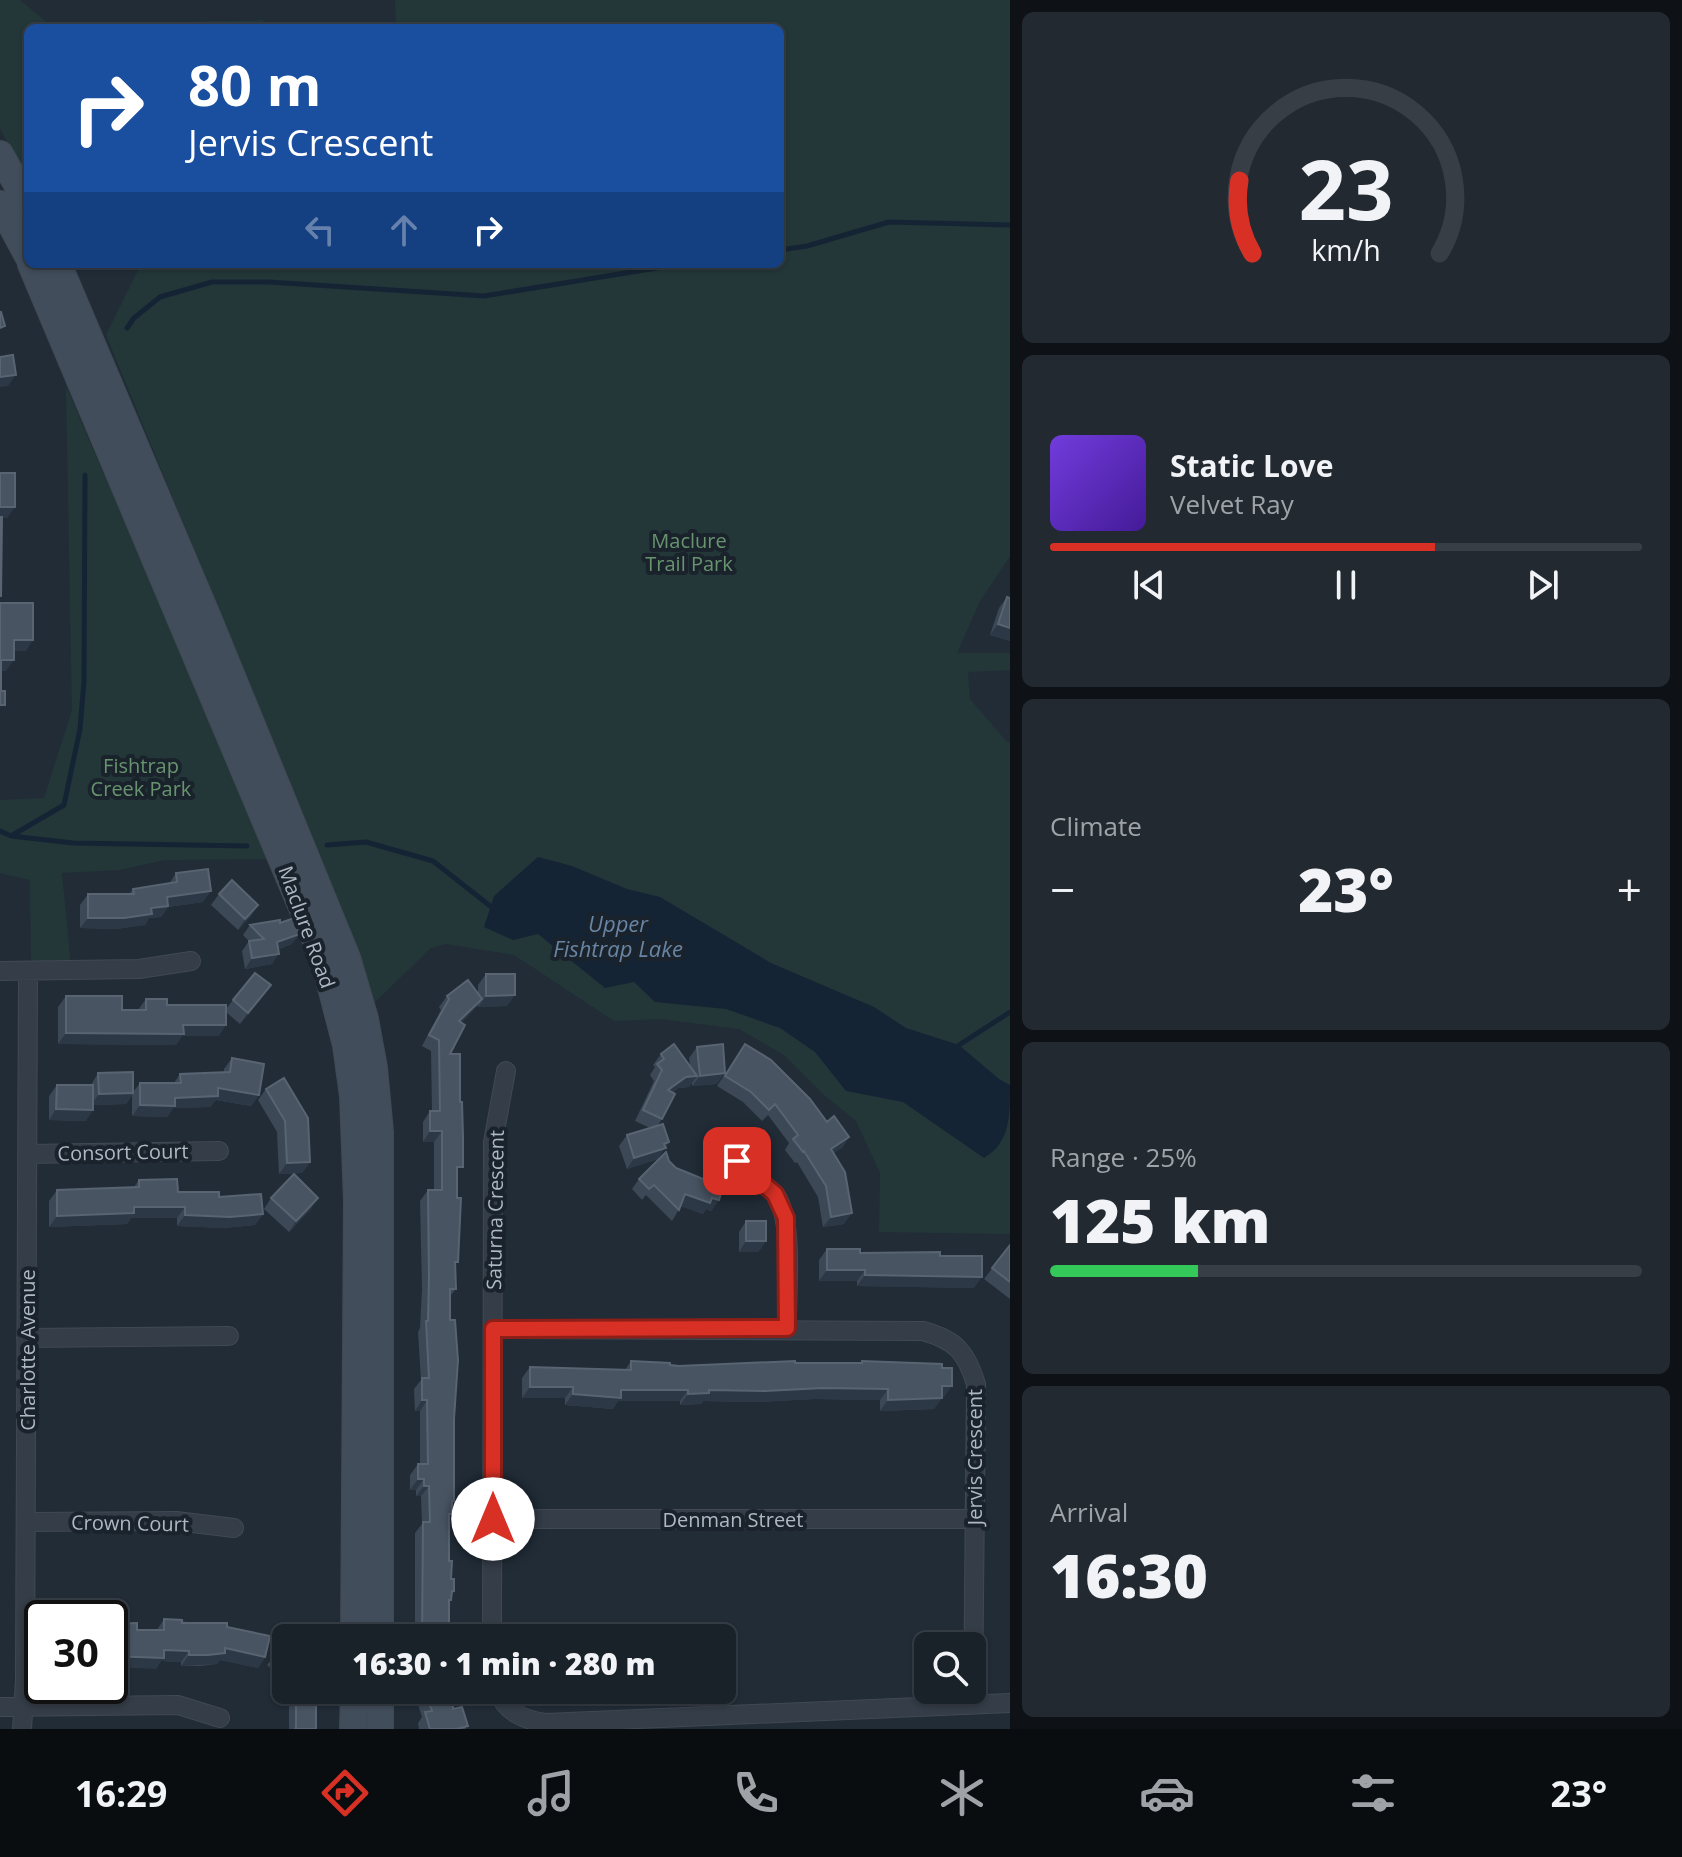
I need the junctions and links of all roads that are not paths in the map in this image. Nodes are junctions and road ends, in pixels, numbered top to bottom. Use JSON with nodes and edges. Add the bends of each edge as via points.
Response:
{"nodes":[{"id":1,"x":0,"y":154,"type":"edge"},
{"id":2,"x":24,"y":197,"type":"edge"},
{"id":3,"x":0,"y":204,"type":"edge"},
{"id":4,"x":24,"y":249,"type":"edge"},
{"id":5,"x":33,"y":268,"type":"edge"},
{"id":6,"x":60,"y":268,"type":"edge"},
{"id":7,"x":191,"y":961,"type":"dead end"},
{"id":8,"x":0,"y":971,"type":"edge"},
{"id":9,"x":28,"y":971,"type":"junction"},
{"id":10,"x":506,"y":1071,"type":"dead end"},
{"id":11,"x":715,"y":1143,"type":"dead end"},
{"id":12,"x":219,"y":1151,"type":"dead end"},
{"id":13,"x":27,"y":1154,"type":"junction"},
{"id":14,"x":787,"y":1328,"type":"junction"},
{"id":15,"x":493,"y":1329,"type":"junction"},
{"id":16,"x":229,"y":1336,"type":"dead end"},
{"id":17,"x":26,"y":1338,"type":"junction"},
{"id":18,"x":493,"y":1519,"type":"junction"},
{"id":19,"x":974,"y":1519,"type":"junction"},
{"id":20,"x":26,"y":1522,"type":"junction"},
{"id":21,"x":234,"y":1528,"type":"dead end"},
{"id":22,"x":354,"y":1624,"type":"edge"},
{"id":23,"x":380,"y":1624,"type":"edge"},
{"id":24,"x":492,"y":1624,"type":"edge"},
{"id":25,"x":1010,"y":1703,"type":"edge"},
{"id":26,"x":354,"y":1704,"type":"edge"},
{"id":27,"x":380,"y":1704,"type":"edge"},
{"id":28,"x":505,"y":1704,"type":"edge"},
{"id":29,"x":973,"y":1705,"type":"junction"},
{"id":30,"x":0,"y":1707,"type":"edge"},
{"id":31,"x":25,"y":1707,"type":"junction"},
{"id":32,"x":220,"y":1718,"type":"dead end"},
{"id":33,"x":759,"y":1722,"type":"edge"},
{"id":34,"x":22,"y":1729,"type":"edge"},
{"id":35,"x":353,"y":1729,"type":"edge"},
{"id":36,"x":380,"y":1729,"type":"edge"}],
"edges":[{"from":1,"to":2,"type":"main road"},
{"from":3,"to":4,"type":"main road"},
{"from":5,"to":22,"type":"main road","name":"Maclure Road","via":[[324,960],[346,1045],[357,1201]]},
{"from":6,"to":23,"type":"main road","name":"Maclure Road","via":[[286,807],[347,958],[365,1019],[380,1132]]},
{"from":7,"to":9,"type":"street","via":[[139,969]]},
{"from":8,"to":9,"type":"street"},
{"from":9,"to":13,"type":"street","name":"Charlotte Avenue"},
{"from":10,"to":15,"type":"street","name":"Saturna Crescent","via":[[493,1142]]},
{"from":11,"to":14,"type":"street","via":[[780,1201],[787,1231]]},
{"from":12,"to":13,"type":"street","name":"Consort Court"},
{"from":13,"to":17,"type":"street","name":"Charlotte Avenue"},
{"from":14,"to":15,"type":"street","name":"Jervis Crescent"},
{"from":14,"to":19,"type":"street","name":"Jervis Crescent","via":[[923,1331],[942,1336],[963,1351],[976,1384]]},
{"from":15,"to":18,"type":"street","name":"Saturna Crescent"},
{"from":16,"to":17,"type":"street"},
{"from":17,"to":20,"type":"street","name":"Charlotte Avenue"},
{"from":18,"to":19,"type":"street","name":"Denman Street"},
{"from":18,"to":24,"type":"street","name":"Saturna Crescent"},
{"from":19,"to":29,"type":"street","name":"Jervis Crescent"},
{"from":20,"to":21,"type":"street","name":"Crown Court","via":[[176,1521]]},
{"from":20,"to":31,"type":"street","name":"Charlotte Avenue"},
{"from":25,"to":29,"type":"street"},
{"from":26,"to":35,"type":"main road"},
{"from":27,"to":36,"type":"main road"},
{"from":28,"to":33,"type":"street","via":[[528,1720],[546,1723]]},
{"from":29,"to":33,"type":"street"},
{"from":30,"to":31,"type":"street"},
{"from":31,"to":32,"type":"street","via":[[178,1705]]},
{"from":31,"to":34,"type":"street","name":"Charlotte Avenue"}]}
